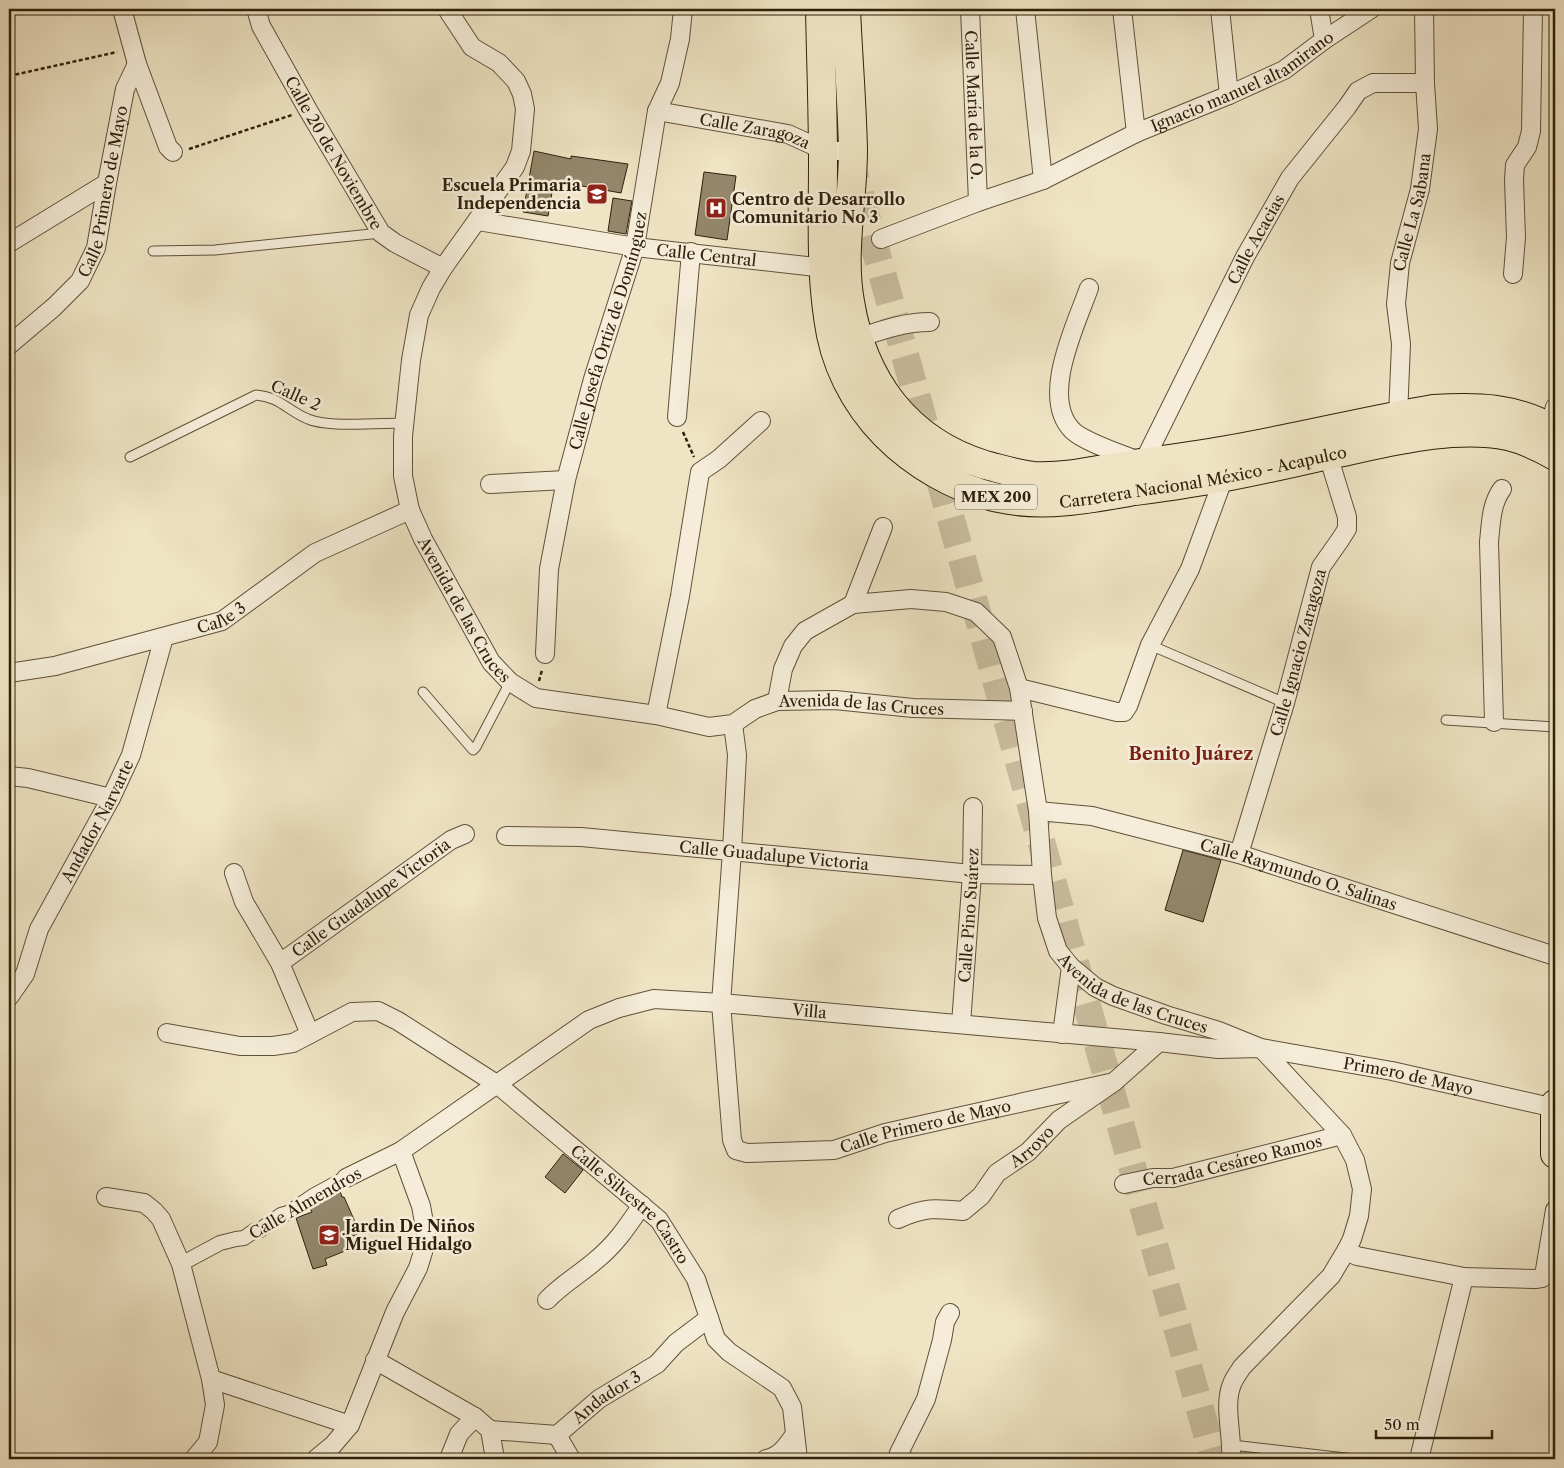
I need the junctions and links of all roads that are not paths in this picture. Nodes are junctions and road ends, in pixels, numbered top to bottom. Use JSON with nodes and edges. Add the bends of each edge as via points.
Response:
{"nodes":[{"id":1,"x":122,"y":9,"type":"edge"},
{"id":2,"x":256,"y":9,"type":"edge"},
{"id":3,"x":447,"y":9,"type":"edge"},
{"id":4,"x":683,"y":9,"type":"edge"},
{"id":5,"x":820,"y":9,"type":"edge"},
{"id":6,"x":846,"y":9,"type":"edge"},
{"id":7,"x":970,"y":9,"type":"edge"},
{"id":8,"x":1025,"y":9,"type":"edge"},
{"id":9,"x":1122,"y":9,"type":"edge"},
{"id":10,"x":1220,"y":9,"type":"edge"},
{"id":11,"x":1319,"y":9,"type":"edge"},
{"id":12,"x":1371,"y":9,"type":"edge"},
{"id":13,"x":1424,"y":9,"type":"edge"},
{"id":14,"x":1533,"y":9,"type":"edge"},
{"id":15,"x":1324,"y":40,"type":"junction"},
{"id":16,"x":135,"y":56,"type":"junction"},
{"id":17,"x":1425,"y":83,"type":"junction"},
{"id":18,"x":1229,"y":95,"type":"junction"},
{"id":19,"x":657,"y":112,"type":"junction"},
{"id":20,"x":1136,"y":132,"type":"junction"},
{"id":21,"x":823,"y":150,"type":"junction"},
{"id":22,"x":173,"y":152,"type":"road end"},
{"id":23,"x":853,"y":152,"type":"junction"},
{"id":24,"x":1043,"y":180,"type":"junction"},
{"id":25,"x":107,"y":183,"type":"junction"},
{"id":26,"x":978,"y":202,"type":"junction"},
{"id":27,"x":478,"y":221,"type":"junction"},
{"id":28,"x":382,"y":233,"type":"junction"},
{"id":29,"x":880,"y":239,"type":"dead end"},
{"id":30,"x":9,"y":243,"type":"edge"},
{"id":31,"x":634,"y":247,"type":"junction"},
{"id":32,"x":153,"y":251,"type":"dead end"},
{"id":33,"x":691,"y":252,"type":"junction"},
{"id":34,"x":443,"y":268,"type":"junction"},
{"id":35,"x":834,"y":269,"type":"junction"},
{"id":36,"x":1513,"y":274,"type":"dead end"},
{"id":37,"x":1089,"y":288,"type":"dead end"},
{"id":38,"x":930,"y":322,"type":"dead end"},
{"id":39,"x":858,"y":338,"type":"junction"},
{"id":40,"x":9,"y":345,"type":"edge"},
{"id":41,"x":1398,"y":416,"type":"junction"},
{"id":42,"x":677,"y":417,"type":"road end"},
{"id":43,"x":761,"y":421,"type":"dead end"},
{"id":44,"x":1553,"y":422,"type":"edge"},
{"id":45,"x":404,"y":423,"type":"junction"},
{"id":46,"x":1328,"y":455,"type":"junction"},
{"id":47,"x":1555,"y":456,"type":"edge"},
{"id":48,"x":130,"y":457,"type":"dead end"},
{"id":49,"x":1143,"y":462,"type":"junction"},
{"id":50,"x":1224,"y":477,"type":"junction"},
{"id":51,"x":566,"y":480,"type":"junction"},
{"id":52,"x":490,"y":484,"type":"dead end"},
{"id":53,"x":1502,"y":489,"type":"dead end"},
{"id":54,"x":410,"y":510,"type":"junction"},
{"id":55,"x":882,"y":527,"type":"dead end"},
{"id":56,"x":853,"y":604,"type":"junction"},
{"id":57,"x":164,"y":636,"type":"junction"},
{"id":58,"x":1150,"y":645,"type":"junction"},
{"id":59,"x":545,"y":654,"type":"road end"},
{"id":60,"x":9,"y":673,"type":"edge"},
{"id":61,"x":510,"y":682,"type":"junction"},
{"id":62,"x":1019,"y":688,"type":"junction"},
{"id":63,"x":423,"y":692,"type":"dead end"},
{"id":64,"x":777,"y":701,"type":"junction"},
{"id":65,"x":1285,"y":703,"type":"junction"},
{"id":66,"x":1024,"y":711,"type":"junction"},
{"id":67,"x":656,"y":715,"type":"junction"},
{"id":68,"x":1446,"y":720,"type":"dead end"},
{"id":69,"x":1494,"y":722,"type":"junction"},
{"id":70,"x":733,"y":724,"type":"junction"},
{"id":71,"x":1555,"y":727,"type":"edge"},
{"id":72,"x":9,"y":776,"type":"edge"},
{"id":73,"x":111,"y":798,"type":"junction"},
{"id":74,"x":973,"y":807,"type":"dead end"},
{"id":75,"x":1038,"y":811,"type":"junction"},
{"id":76,"x":465,"y":834,"type":"dead end"},
{"id":77,"x":506,"y":836,"type":"dead end"},
{"id":78,"x":732,"y":851,"type":"junction"},
{"id":79,"x":1239,"y":854,"type":"junction"},
{"id":80,"x":234,"y":873,"type":"dead end"},
{"id":81,"x":972,"y":874,"type":"junction"},
{"id":82,"x":1042,"y":875,"type":"junction"},
{"id":83,"x":1555,"y":956,"type":"edge"},
{"id":84,"x":280,"y":963,"type":"junction"},
{"id":85,"x":1071,"y":967,"type":"junction"},
{"id":86,"x":9,"y":997,"type":"edge"},
{"id":87,"x":721,"y":1003,"type":"junction"},
{"id":88,"x":961,"y":1024,"type":"junction"},
{"id":89,"x":167,"y":1033,"type":"dead end"},
{"id":90,"x":310,"y":1034,"type":"junction"},
{"id":91,"x":1062,"y":1034,"type":"junction"},
{"id":92,"x":1159,"y":1042,"type":"junction"},
{"id":93,"x":1261,"y":1048,"type":"junction"},
{"id":94,"x":1114,"y":1082,"type":"junction"},
{"id":95,"x":498,"y":1085,"type":"junction"},
{"id":96,"x":1555,"y":1106,"type":"edge"},
{"id":97,"x":1342,"y":1135,"type":"junction"},
{"id":98,"x":401,"y":1151,"type":"junction"},
{"id":99,"x":1555,"y":1154,"type":"edge"},
{"id":100,"x":346,"y":1178,"type":"joint"},
{"id":101,"x":1124,"y":1184,"type":"dead end"},
{"id":102,"x":106,"y":1197,"type":"dead end"},
{"id":103,"x":642,"y":1205,"type":"junction"},
{"id":104,"x":1555,"y":1210,"type":"edge"},
{"id":105,"x":898,"y":1219,"type":"dead end"},
{"id":106,"x":1346,"y":1250,"type":"junction"},
{"id":107,"x":181,"y":1264,"type":"junction"},
{"id":108,"x":1464,"y":1277,"type":"junction"},
{"id":109,"x":547,"y":1300,"type":"dead end"},
{"id":110,"x":950,"y":1313,"type":"dead end"},
{"id":111,"x":709,"y":1318,"type":"junction"},
{"id":112,"x":375,"y":1360,"type":"junction"},
{"id":113,"x":211,"y":1379,"type":"junction"},
{"id":114,"x":476,"y":1417,"type":"junction"},
{"id":115,"x":350,"y":1425,"type":"junction"},
{"id":116,"x":490,"y":1430,"type":"junction"},
{"id":117,"x":796,"y":1434,"type":"junction"},
{"id":118,"x":557,"y":1435,"type":"junction"},
{"id":119,"x":1232,"y":1452,"type":"edge"},
{"id":120,"x":902,"y":1456,"type":"edge"},
{"id":121,"x":194,"y":1459,"type":"edge"},
{"id":122,"x":316,"y":1459,"type":"edge"},
{"id":123,"x":449,"y":1459,"type":"edge"},
{"id":124,"x":495,"y":1459,"type":"edge"},
{"id":125,"x":571,"y":1459,"type":"edge"},
{"id":126,"x":766,"y":1459,"type":"edge"},
{"id":127,"x":798,"y":1459,"type":"edge"},
{"id":128,"x":1354,"y":1459,"type":"edge"},
{"id":129,"x":1418,"y":1459,"type":"edge"}],
"edges":[{"from":1,"to":16,"type":"street"},
{"from":2,"to":28,"type":"street","name":"Calle 20 de Noviembre","via":[[261,26],[308,110]]},
{"from":3,"to":27,"type":"street","name":"Avenida de las Cruces","via":[[472,47],[499,63],[516,80],[525,109],[522,151],[515,167]]},
{"from":4,"to":19,"type":"street","name":"Calle Josefa Ortiz de Domínguez","via":[[670,83]]},
{"from":5,"to":21,"type":"main road","name":"Carretera Nacional México - Acapulco","number":"MEX 200"},
{"from":6,"to":23,"type":"main road","name":"Carretera Nacional México - Acapulco","number":"MEX 200"},
{"from":7,"to":26,"type":"street","name":"Calle María de la O."},
{"from":8,"to":24,"type":"street"},
{"from":9,"to":20,"type":"street"},
{"from":10,"to":18,"type":"street"},
{"from":11,"to":15,"type":"street"},
{"from":12,"to":15,"type":"street","name":"Ignacio manuel altamirano"},
{"from":13,"to":17,"type":"street","name":"Calle La Sabana"},
{"from":14,"to":36,"type":"street","via":[[1531,131],[1527,147],[1515,165]]},
{"from":15,"to":18,"type":"street","name":"Ignacio manuel altamirano","via":[[1284,70]]},
{"from":16,"to":22,"type":"street","via":[[168,147]]},
{"from":16,"to":25,"type":"street","name":"Calle Primero de Mayo","via":[[125,89]]},
{"from":17,"to":41,"type":"street","name":"Calle La Sabana","via":[[1427,138],[1420,189],[1400,263],[1396,304],[1401,344]]},
{"from":17,"to":49,"type":"street","name":"Calle Acacias","via":[[1373,83],[1358,92],[1290,178],[1246,257]]},
{"from":18,"to":20,"type":"street","name":"Ignacio manuel altamirano"},
{"from":19,"to":21,"type":"street","name":"Calle Zaragoza","via":[[788,134]]},
{"from":19,"to":31,"type":"street","name":"Calle Josefa Ortiz de Domínguez"},
{"from":20,"to":24,"type":"street","name":"Ignacio manuel altamirano"},
{"from":21,"to":23,"type":"street","name":"Calle Zaragoza"},
{"from":21,"to":35,"type":"main road","name":"Carretera Nacional México - Acapulco","number":"MEX 200"},
{"from":23,"to":35,"type":"main road","name":"Carretera Nacional México - Acapulco","number":"MEX 200"},
{"from":24,"to":26,"type":"street","name":"Ignacio manuel altamirano"},
{"from":25,"to":30,"type":"street"},
{"from":25,"to":40,"type":"street","name":"Calle Primero de Mayo","via":[[96,248],[80,281],[54,308]]},
{"from":26,"to":29,"type":"street","name":"Ignacio manuel altamirano"},
{"from":27,"to":31,"type":"street","name":"Calle Central"},
{"from":27,"to":34,"type":"street","name":"Avenida de las Cruces"},
{"from":28,"to":32,"type":"lane","via":[[215,250]]},
{"from":28,"to":34,"type":"street","name":"Calle 20 de Noviembre"},
{"from":31,"to":33,"type":"street","name":"Calle Central"},
{"from":31,"to":51,"type":"street","name":"Calle Josefa Ortiz de Domínguez"},
{"from":33,"to":35,"type":"street","name":"Calle Central"},
{"from":33,"to":42,"type":"street"},
{"from":34,"to":45,"type":"street","name":"Avenida de las Cruces","via":[[419,315]]},
{"from":35,"to":39,"type":"main road","name":"Carretera Nacional México - Acapulco","number":"MEX 200","via":[[850,301]]},
{"from":35,"to":50,"type":"main road","name":"Carretera Nacional México - Acapulco","number":"MEX 200","via":[[825,304],[843,373],[857,401],[884,434],[911,458],[941,476],[978,492],[1040,503],[1088,499]]},
{"from":37,"to":49,"type":"street","via":[[1060,369],[1059,404],[1073,432]]},
{"from":38,"to":39,"type":"street","via":[[898,325]]},
{"from":39,"to":49,"type":"main road","name":"Carretera Nacional México - Acapulco","number":"MEX 200","via":[[876,378],[911,425],[935,443],[967,459],[1033,476],[1063,475]]},
{"from":41,"to":44,"type":"main road","name":"Carretera Nacional México - Acapulco","number":"MEX 200","via":[[1467,407],[1497,409]]},
{"from":41,"to":49,"type":"main road","name":"Carretera Nacional México - Acapulco","number":"MEX 200","via":[[1228,450]]},
{"from":43,"to":67,"type":"street","via":[[700,472]]},
{"from":45,"to":48,"type":"lane","name":"Calle 2","via":[[324,424],[308,420],[269,396],[256,395]]},
{"from":45,"to":54,"type":"street","name":"Avenida de las Cruces","via":[[403,476]]},
{"from":46,"to":47,"type":"main road","name":"Carretera Nacional México - Acapulco","number":"MEX 200","via":[[1400,440],[1471,433],[1508,436]]},
{"from":46,"to":50,"type":"main road","name":"Carretera Nacional México - Acapulco","number":"MEX 200"},
{"from":46,"to":65,"type":"street","name":"Calle Ignacio Zaragoza","via":[[1347,517],[1347,529],[1321,567]]},
{"from":50,"to":58,"type":"street","via":[[1190,569]]},
{"from":51,"to":52,"type":"street"},
{"from":51,"to":59,"type":"street","name":"Calle Josefa Ortiz de Domínguez","via":[[549,569]]},
{"from":53,"to":69,"type":"street","via":[[1491,514],[1489,542]]},
{"from":54,"to":57,"type":"street","name":"Calle 3","via":[[315,553],[222,621]]},
{"from":54,"to":61,"type":"street","name":"Avenida de las Cruces","via":[[491,662]]},
{"from":55,"to":56,"type":"street"},
{"from":56,"to":62,"type":"street","via":[[911,599],[946,602],[976,612],[1002,637]]},
{"from":56,"to":64,"type":"street","via":[[805,631],[793,646],[783,669]]},
{"from":57,"to":60,"type":"street","name":"Calle 3","via":[[55,666]]},
{"from":57,"to":73,"type":"street","name":"Andador Narvarte","via":[[132,754]]},
{"from":58,"to":62,"type":"street","via":[[1124,712]]},
{"from":58,"to":65,"type":"lane"},
{"from":61,"to":63,"type":"lane","via":[[473,750]]},
{"from":61,"to":67,"type":"street","name":"Avenida de las Cruces","via":[[536,698]]},
{"from":62,"to":66,"type":"street"},
{"from":64,"to":66,"type":"street","name":"Avenida de las Cruces","via":[[835,700],[913,708]]},
{"from":64,"to":70,"type":"street","name":"Avenida de las Cruces","via":[[755,709]]},
{"from":65,"to":79,"type":"street","name":"Calle Ignacio Zaragoza"},
{"from":66,"to":75,"type":"street","name":"Avenida de las Cruces"},
{"from":67,"to":70,"type":"street","name":"Avenida de las Cruces","via":[[709,727]]},
{"from":68,"to":69,"type":"lane"},
{"from":69,"to":71,"type":"lane"},
{"from":70,"to":78,"type":"street","via":[[737,755]]},
{"from":72,"to":73,"type":"street"},
{"from":73,"to":86,"type":"street","name":"Andador Narvarte","via":[[39,929],[25,974]]},
{"from":74,"to":81,"type":"street","name":"Calle Pino Suárez"},
{"from":75,"to":79,"type":"street","name":"Calle Raymundo O. Salinas","via":[[1092,816]]},
{"from":75,"to":82,"type":"street","name":"Avenida de las Cruces"},
{"from":76,"to":84,"type":"street","name":"Calle Guadalupe Victoria","via":[[451,840]]},
{"from":77,"to":78,"type":"street","name":"Calle Guadalupe Victoria","via":[[582,837]]},
{"from":78,"to":81,"type":"street","name":"Calle Guadalupe Victoria"},
{"from":78,"to":87,"type":"street"},
{"from":79,"to":83,"type":"street","name":"Calle Raymundo O. Salinas"},
{"from":80,"to":84,"type":"street","via":[[244,902]]},
{"from":81,"to":82,"type":"street","name":"Calle Guadalupe Victoria"},
{"from":81,"to":88,"type":"street","name":"Calle Pino Suárez"},
{"from":82,"to":85,"type":"street","name":"Avenida de las Cruces","via":[[1047,918],[1058,950]]},
{"from":84,"to":90,"type":"street"},
{"from":85,"to":91,"type":"street"},
{"from":85,"to":93,"type":"street","name":"Avenida de las Cruces","via":[[1095,987],[1113,996]]},
{"from":87,"to":88,"type":"street","name":"Villa"},
{"from":87,"to":94,"type":"street","name":"Calle Primero de Mayo","via":[[732,1140],[736,1150],[747,1153],[834,1150],[885,1134]]},
{"from":87,"to":95,"type":"street","name":"Villa","via":[[654,999],[620,1008],[589,1020]]},
{"from":88,"to":91,"type":"street","name":"Villa"},
{"from":89,"to":90,"type":"street","via":[[240,1046],[293,1043]]},
{"from":90,"to":95,"type":"street","name":"Calle Silvestre Castro","via":[[352,1012],[378,1011],[398,1020]]},
{"from":91,"to":92,"type":"street","name":"Villa"},
{"from":92,"to":93,"type":"street","name":"Villa","via":[[1218,1049]]},
{"from":92,"to":94,"type":"street","name":"Arroyo"},
{"from":93,"to":96,"type":"street","name":"Primero de Mayo","via":[[1392,1071]]},
{"from":93,"to":97,"type":"street","name":"Avenida de las Cruces"},
{"from":94,"to":105,"type":"street","name":"Arroyo","via":[[1059,1120],[1028,1152],[997,1173],[981,1196],[963,1211],[930,1208]]},
{"from":95,"to":98,"type":"street","name":"Villa"},
{"from":95,"to":103,"type":"street","name":"Calle Silvestre Castro"},
{"from":96,"to":99,"type":"main road"},
{"from":97,"to":101,"type":"street","name":"Cerrada Cesáreo Ramos","via":[[1173,1178],[1152,1178]]},
{"from":97,"to":106,"type":"street","name":"Avenida de las Cruces","via":[[1355,1160],[1362,1189],[1359,1216]]},
{"from":98,"to":100,"type":"street","name":"Calle Almendros"},
{"from":98,"to":112,"type":"street","via":[[421,1206],[427,1239],[418,1268]]},
{"from":100,"to":107,"type":"street","name":"Calle Almendros","via":[[260,1230],[244,1238],[220,1243]]},
{"from":102,"to":107,"type":"street","via":[[144,1203],[154,1211],[161,1219]]},
{"from":103,"to":109,"type":"street","via":[[612,1246]]},
{"from":103,"to":111,"type":"street","name":"Calle Silvestre Castro","via":[[659,1220],[688,1265]]},
{"from":104,"to":108,"type":"street","via":[[1542,1278]]},
{"from":106,"to":108,"type":"street","via":[[1357,1256]]},
{"from":106,"to":119,"type":"street","name":"Avenida de las Cruces","via":[[1330,1276],[1242,1367],[1231,1384],[1228,1408]]},
{"from":107,"to":113,"type":"street"},
{"from":108,"to":129,"type":"street"},
{"from":110,"to":120,"type":"street","via":[[926,1399]]},
{"from":111,"to":117,"type":"street","name":"Calle Silvestre Castro","via":[[716,1339],[722,1345],[782,1388],[792,1407]]},
{"from":111,"to":118,"type":"street","name":"Andador 3","via":[[676,1343],[657,1364],[599,1400]]},
{"from":112,"to":114,"type":"street"},
{"from":112,"to":115,"type":"street"},
{"from":113,"to":115,"type":"street"},
{"from":113,"to":121,"type":"street","via":[[215,1405],[212,1429],[208,1442]]},
{"from":114,"to":116,"type":"street"},
{"from":114,"to":123,"type":"street","via":[[459,1434]]},
{"from":115,"to":122,"type":"street"},
{"from":116,"to":118,"type":"street","name":"Andador 3"},
{"from":116,"to":124,"type":"street"},
{"from":117,"to":126,"type":"street","via":[[781,1452]]},
{"from":117,"to":127,"type":"street","name":"Calle Silvestre Castro"},
{"from":118,"to":125,"type":"street"},
{"from":119,"to":128,"type":"lane"}]}
